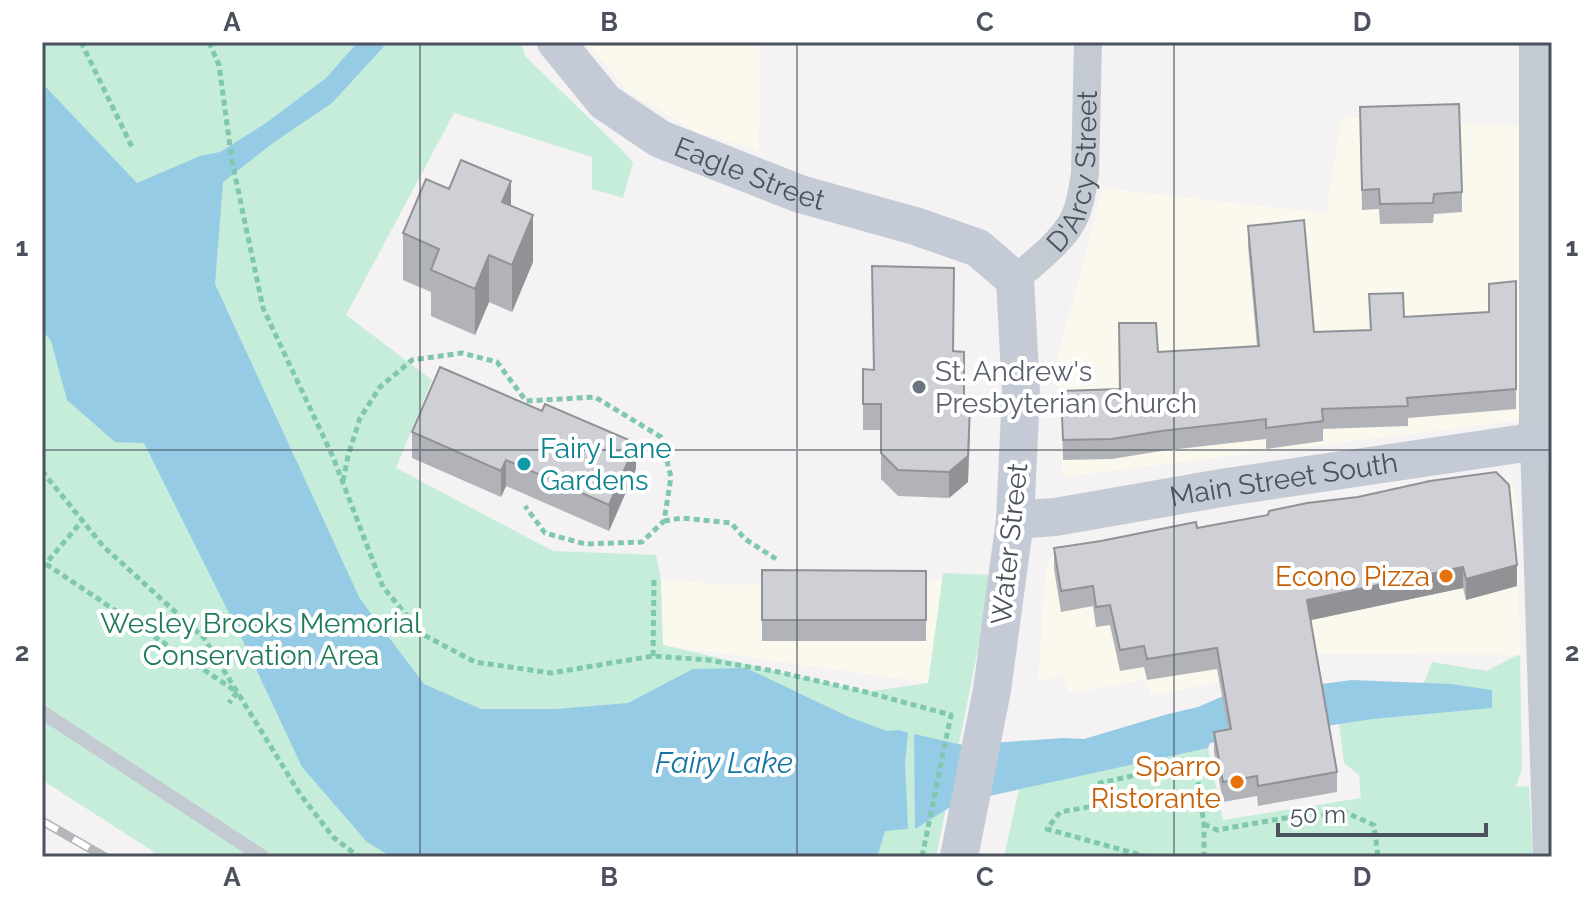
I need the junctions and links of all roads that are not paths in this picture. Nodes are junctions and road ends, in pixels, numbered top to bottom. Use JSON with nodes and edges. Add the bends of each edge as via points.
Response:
{"nodes":[{"id":1,"x":556,"y":42,"type":"edge"},
{"id":2,"x":1088,"y":42,"type":"edge"},
{"id":3,"x":1536,"y":42,"type":"edge"},
{"id":4,"x":1545,"y":199,"type":"edge"},
{"id":5,"x":1015,"y":280,"type":"junction"},
{"id":6,"x":1543,"y":441,"type":"edge"},
{"id":7,"x":1015,"y":520,"type":"junction"},
{"id":8,"x":1546,"y":632,"type":"edge"},
{"id":9,"x":42,"y":712,"type":"edge"},
{"id":10,"x":961,"y":856,"type":"edge"},
{"id":11,"x":263,"y":857,"type":"edge"},
{"id":12,"x":1547,"y":857,"type":"edge"}],
"edges":[{"from":1,"to":5,"type":"main road","name":"Eagle Street","via":[[605,102],[660,139],[800,194],[978,248]]},
{"from":2,"to":5,"type":"street","name":"D'Arcy Street","via":[[1085,173],[1075,218]]},
{"from":3,"to":4,"type":"street"},
{"from":4,"to":6,"type":"street","via":[[1536,421]]},
{"from":5,"to":7,"type":"main road","name":"Water Street","via":[[1021,392]]},
{"from":6,"to":7,"type":"main road","name":"Main Street South"},
{"from":6,"to":8,"type":"street"},
{"from":7,"to":10,"type":"main road","name":"Water Street","via":[[992,690]]},
{"from":8,"to":12,"type":"street"},
{"from":9,"to":11,"type":"lane"}]}
